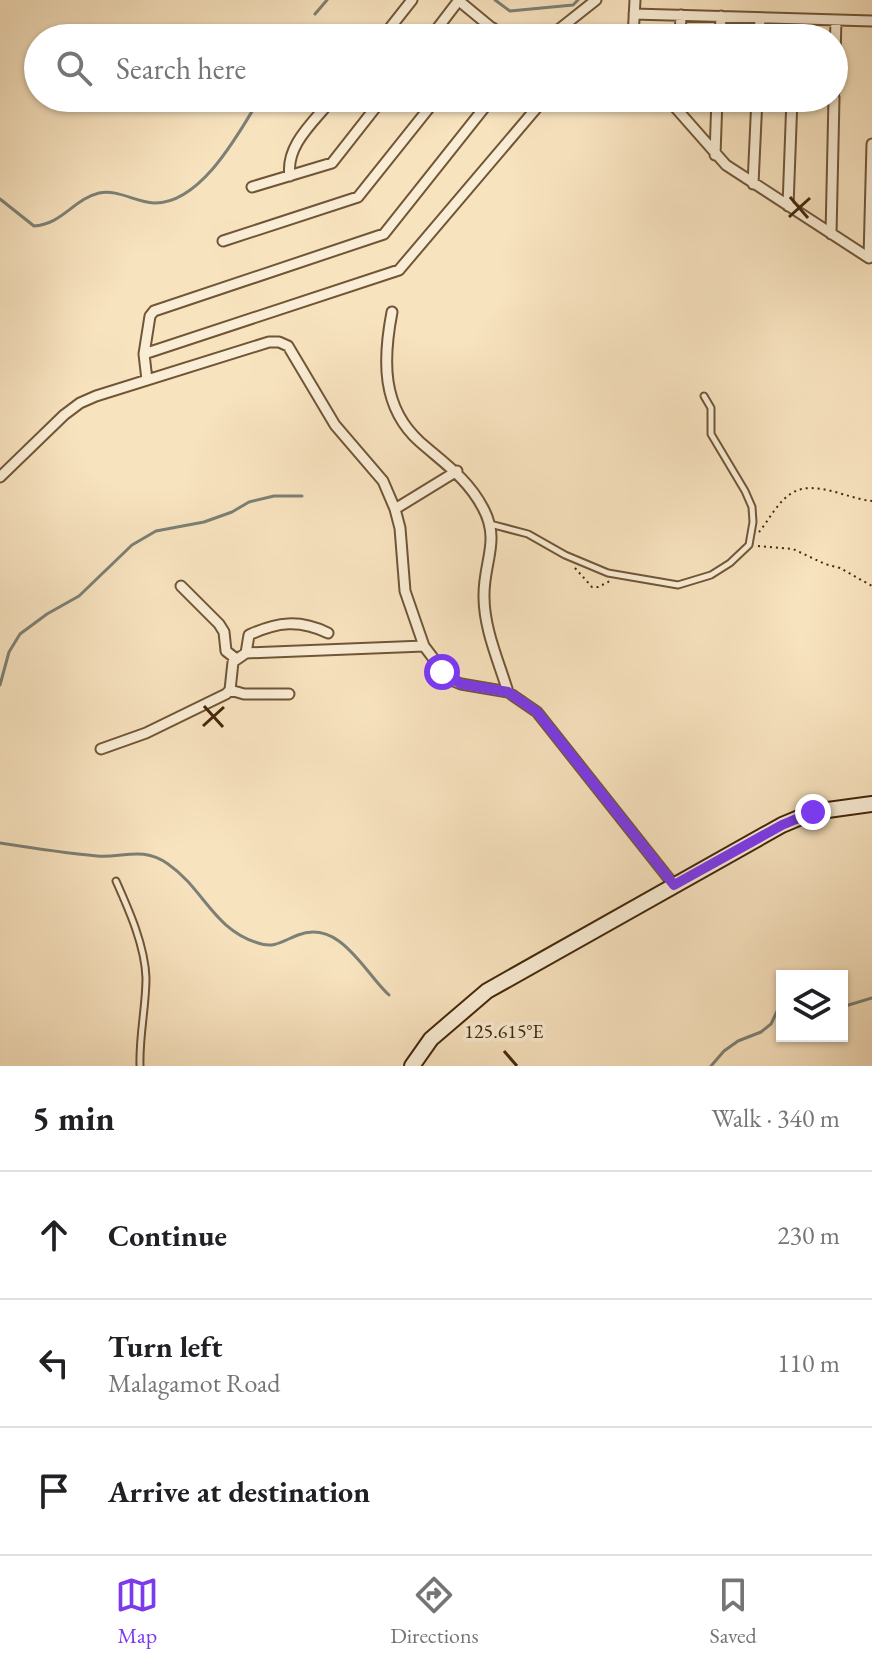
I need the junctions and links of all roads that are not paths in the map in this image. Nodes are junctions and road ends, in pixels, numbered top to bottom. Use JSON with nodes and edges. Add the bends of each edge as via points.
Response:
{"nodes":[{"id":1,"x":412,"y":0,"type":"edge"},
{"id":2,"x":459,"y":0,"type":"edge"},
{"id":3,"x":596,"y":0,"type":"edge"},
{"id":4,"x":635,"y":0,"type":"edge"},
{"id":5,"x":634,"y":14,"type":"junction"},
{"id":6,"x":681,"y":15,"type":"junction"},
{"id":7,"x":721,"y":16,"type":"junction"},
{"id":8,"x":760,"y":18,"type":"junction"},
{"id":9,"x":794,"y":19,"type":"junction"},
{"id":10,"x":836,"y":20,"type":"junction"},
{"id":11,"x":872,"y":21,"type":"edge"},
{"id":12,"x":393,"y":24,"type":"edge"},
{"id":13,"x":441,"y":24,"type":"edge"},
{"id":14,"x":488,"y":24,"type":"edge"},
{"id":15,"x":566,"y":24,"type":"edge"},
{"id":16,"x":634,"y":24,"type":"edge"},
{"id":17,"x":681,"y":24,"type":"edge"},
{"id":18,"x":721,"y":24,"type":"edge"},
{"id":19,"x":760,"y":24,"type":"edge"},
{"id":20,"x":794,"y":24,"type":"edge"},
{"id":21,"x":836,"y":24,"type":"edge"},
{"id":22,"x":322,"y":112,"type":"edge"},
{"id":23,"x":372,"y":112,"type":"edge"},
{"id":24,"x":426,"y":112,"type":"edge"},
{"id":25,"x":481,"y":112,"type":"edge"},
{"id":26,"x":533,"y":112,"type":"edge"},
{"id":27,"x":679,"y":112,"type":"edge"},
{"id":28,"x":717,"y":112,"type":"edge"},
{"id":29,"x":756,"y":112,"type":"edge"},
{"id":30,"x":791,"y":112,"type":"edge"},
{"id":31,"x":834,"y":112,"type":"edge"},
{"id":32,"x":872,"y":144,"type":"edge"},
{"id":33,"x":715,"y":155,"type":"junction"},
{"id":34,"x":290,"y":176,"type":"junction"},
{"id":35,"x":753,"y":184,"type":"junction"},
{"id":36,"x":252,"y":187,"type":"dead end"},
{"id":37,"x":788,"y":206,"type":"junction"},
{"id":38,"x":831,"y":234,"type":"junction"},
{"id":39,"x":223,"y":241,"type":"dead end"},
{"id":40,"x":392,"y":312,"type":"dead end"},
{"id":41,"x":144,"y":354,"type":"junction"},
{"id":42,"x":147,"y":380,"type":"junction"},
{"id":43,"x":704,"y":396,"type":"dead end"},
{"id":44,"x":457,"y":471,"type":"junction"},
{"id":45,"x":0,"y":477,"type":"edge"},
{"id":46,"x":395,"y":509,"type":"junction"},
{"id":47,"x":490,"y":524,"type":"junction"},
{"id":48,"x":181,"y":586,"type":"dead end"},
{"id":49,"x":328,"y":633,"type":"dead end"},
{"id":50,"x":424,"y":646,"type":"junction"},
{"id":51,"x":246,"y":653,"type":"junction"},
{"id":52,"x":235,"y":658,"type":"junction"},
{"id":53,"x":230,"y":690,"type":"junction"},
{"id":54,"x":508,"y":692,"type":"junction"},
{"id":55,"x":289,"y":694,"type":"dead end"},
{"id":56,"x":101,"y":749,"type":"dead end"},
{"id":57,"x":872,"y":804,"type":"edge"},
{"id":58,"x":116,"y":881,"type":"dead end"},
{"id":59,"x":674,"y":885,"type":"junction"},
{"id":60,"x":140,"y":1066,"type":"edge"},
{"id":61,"x":412,"y":1066,"type":"edge"}],
"edges":[{"from":1,"to":12,"type":"street"},
{"from":2,"to":13,"type":"street"},
{"from":2,"to":14,"type":"street"},
{"from":3,"to":15,"type":"street"},
{"from":4,"to":5,"type":"street"},
{"from":5,"to":6,"type":"street"},
{"from":5,"to":16,"type":"street"},
{"from":6,"to":7,"type":"street"},
{"from":6,"to":17,"type":"street"},
{"from":7,"to":8,"type":"street"},
{"from":7,"to":18,"type":"street"},
{"from":8,"to":9,"type":"street"},
{"from":8,"to":19,"type":"street"},
{"from":9,"to":10,"type":"street"},
{"from":9,"to":20,"type":"street"},
{"from":10,"to":11,"type":"street"},
{"from":10,"to":21,"type":"street"},
{"from":22,"to":34,"type":"street","via":[[294,147]]},
{"from":23,"to":34,"type":"street","via":[[332,163]]},
{"from":24,"to":39,"type":"street","via":[[358,197]]},
{"from":25,"to":41,"type":"street","via":[[384,234],[154,311]]},
{"from":26,"to":41,"type":"street","via":[[399,270]]},
{"from":27,"to":33,"type":"street"},
{"from":28,"to":33,"type":"street"},
{"from":29,"to":35,"type":"street"},
{"from":30,"to":37,"type":"street"},
{"from":31,"to":38,"type":"street"},
{"from":32,"to":38,"type":"street","via":[[869,258]]},
{"from":33,"to":35,"type":"street"},
{"from":34,"to":36,"type":"street"},
{"from":35,"to":37,"type":"street"},
{"from":37,"to":38,"type":"street"},
{"from":40,"to":44,"type":"street","via":[[384,364],[396,410],[405,427]]},
{"from":41,"to":42,"type":"street"},
{"from":42,"to":45,"type":"street","via":[[80,403]]},
{"from":42,"to":46,"type":"street","via":[[269,342],[288,346],[335,425],[383,481]]},
{"from":43,"to":47,"type":"lane","via":[[711,408],[714,442],[752,507],[749,545],[711,575],[678,585],[617,575],[528,534]]},
{"from":44,"to":46,"type":"street"},
{"from":44,"to":47,"type":"street"},
{"from":46,"to":50,"type":"street","via":[[405,591]]},
{"from":47,"to":54,"type":"street","via":[[493,546],[485,614]]},
{"from":48,"to":52,"type":"street","via":[[219,624],[226,651]]},
{"from":49,"to":51,"type":"street","via":[[300,623],[279,624],[249,635]]},
{"from":50,"to":51,"type":"street"},
{"from":50,"to":54,"type":"street","via":[[449,679]]},
{"from":51,"to":52,"type":"street"},
{"from":52,"to":53,"type":"street"},
{"from":53,"to":55,"type":"street"},
{"from":53,"to":56,"type":"street","via":[[168,723]]},
{"from":54,"to":59,"type":"street","via":[[547,722]]},
{"from":57,"to":59,"type":"street","via":[[803,816]]},
{"from":58,"to":60,"type":"lane","via":[[145,966]]},
{"from":59,"to":61,"type":"street","via":[[487,991],[431,1039]]}]}
